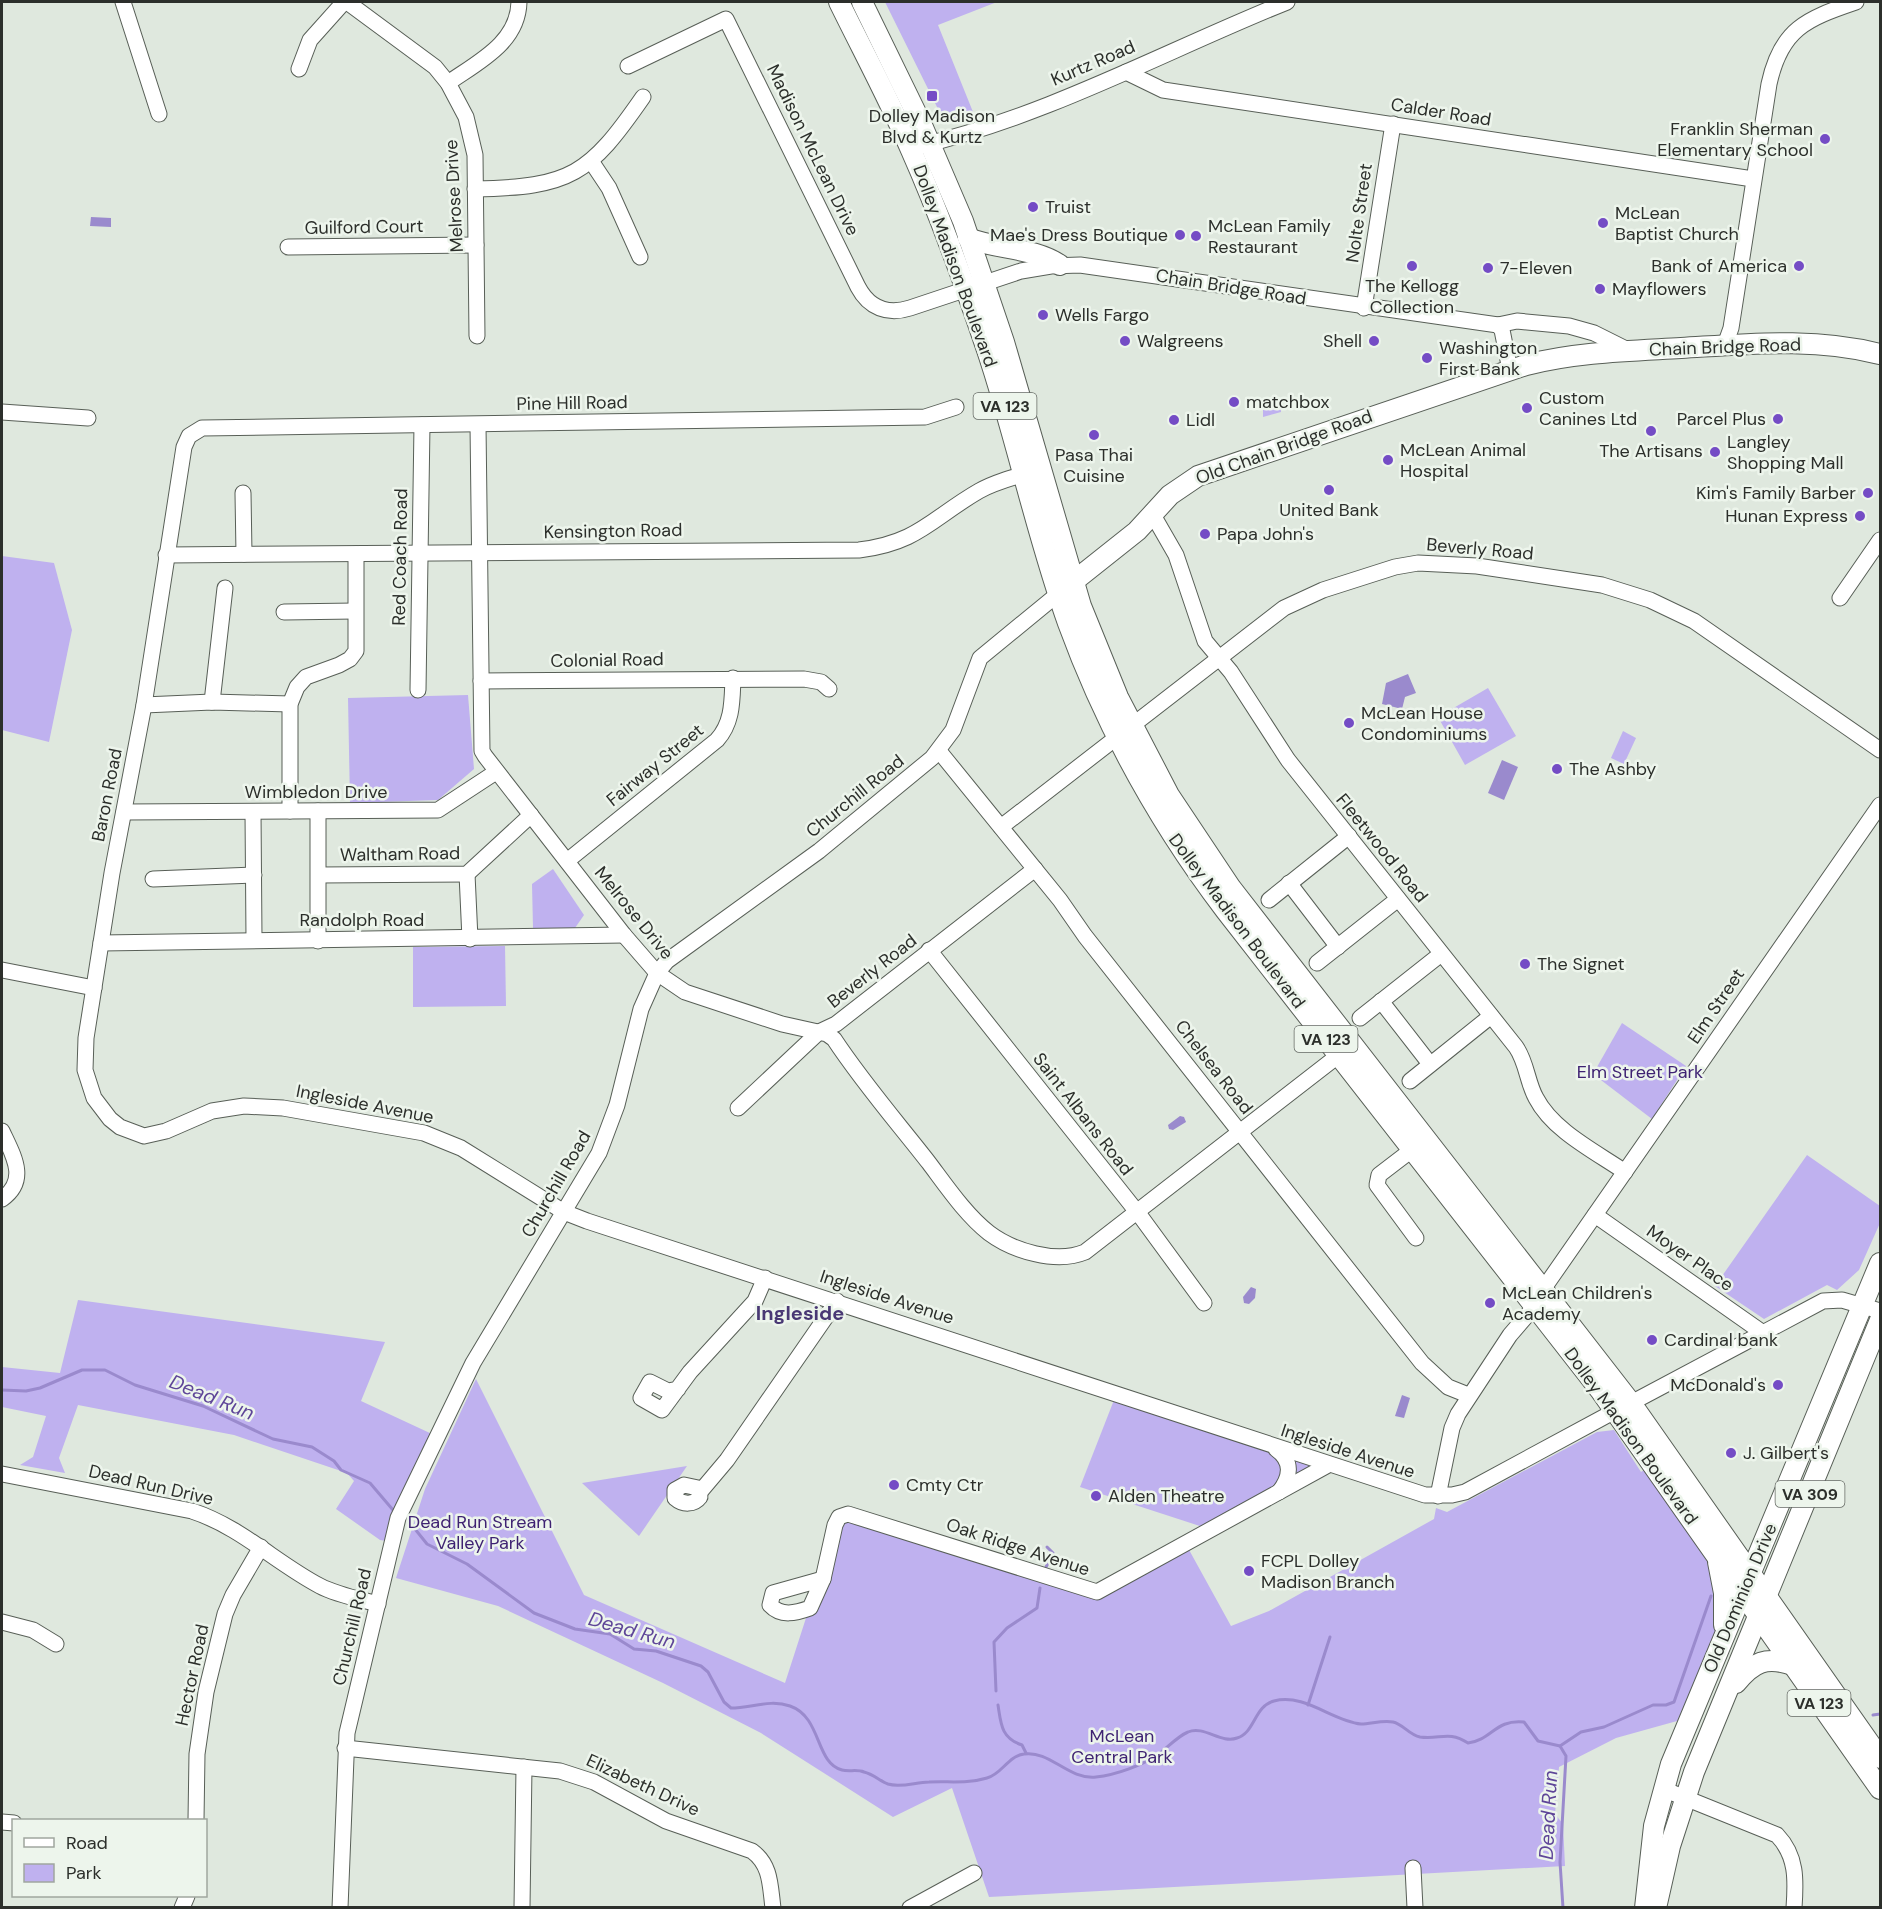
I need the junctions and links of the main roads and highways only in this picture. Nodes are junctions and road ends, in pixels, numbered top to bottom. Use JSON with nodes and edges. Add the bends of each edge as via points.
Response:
{"nodes":[{"id":1,"x":839,"y":2,"type":"edge"},
{"id":2,"x":862,"y":2,"type":"edge"},
{"id":3,"x":968,"y":238,"type":"junction"},
{"id":4,"x":1060,"y":265,"type":"road end"},
{"id":5,"x":1881,"y":354,"type":"edge"},
{"id":6,"x":1510,"y":370,"type":"joint"},
{"id":7,"x":1033,"y":472,"type":"junction"},
{"id":8,"x":1066,"y":588,"type":"junction"},
{"id":9,"x":1124,"y":731,"type":"junction"},
{"id":10,"x":1881,"y":1263,"type":"edge"},
{"id":11,"x":1539,"y":1297,"type":"junction"},
{"id":12,"x":1872,"y":1308,"type":"edge"},
{"id":13,"x":1881,"y":1320,"type":"edge"},
{"id":14,"x":1623,"y":1407,"type":"junction"},
{"id":15,"x":1766,"y":1537,"type":"junction"},
{"id":16,"x":1720,"y":1543,"type":"junction"},
{"id":17,"x":1752,"y":1573,"type":"junction"},
{"id":18,"x":1743,"y":1592,"type":"junction"},
{"id":19,"x":1768,"y":1596,"type":"junction"},
{"id":20,"x":1759,"y":1616,"type":"junction"},
{"id":21,"x":1724,"y":1637,"type":"junction"},
{"id":22,"x":1793,"y":1665,"type":"junction"},
{"id":23,"x":1726,"y":1697,"type":"junction"},
{"id":24,"x":1881,"y":1758,"type":"edge"},
{"id":25,"x":1881,"y":1789,"type":"edge"},
{"id":26,"x":1645,"y":1908,"type":"edge"},
{"id":27,"x":1656,"y":1908,"type":"edge"}],
"edges":[{"from":1,"to":7,"type":"main road","name":"Dolley Madison Boulevard","number":"VA 123","via":[[910,148]]},
{"from":2,"to":3,"type":"main road","name":"Dolley Madison Boulevard","number":"VA 123","via":[[930,143]]},
{"from":3,"to":4,"type":"main road","via":[[989,246],[1041,254]]},
{"from":3,"to":7,"type":"main road","name":"Dolley Madison Boulevard","number":"VA 123","via":[[985,283]]},
{"from":5,"to":6,"type":"main road","name":"Chain Bridge Road","via":[[1802,342],[1725,345],[1560,357]]},
{"from":6,"to":8,"type":"main road","name":"Old Chain Bridge Road","via":[[1206,472],[1175,491],[1131,536]]},
{"from":7,"to":8,"type":"main road","name":"Dolley Madison Boulevard","number":"VA 123"},
{"from":8,"to":9,"type":"main road","name":"Dolley Madison Boulevard","number":"VA 123","via":[[1092,637]]},
{"from":9,"to":11,"type":"main road","name":"Dolley Madison Boulevard","number":"VA 123","via":[[1230,888]]},
{"from":9,"to":11,"type":"main road","name":"Dolley Madison Boulevard","number":"VA 123","via":[[1183,851],[1237,926],[1413,1149]]},
{"from":10,"to":12,"type":"main road","name":"Old Dominion Drive","number":"VA 309"},
{"from":11,"to":14,"type":"main road","name":"Dolley Madison Boulevard","number":"VA 123"},
{"from":11,"to":14,"type":"main road","name":"Dolley Madison Boulevard","number":"VA 123","via":[[1600,1390]]},
{"from":12,"to":15,"type":"main road","name":"Old Dominion Drive","number":"VA 309"},
{"from":13,"to":19,"type":"main road","name":"Old Dominion Drive","number":"VA 309"},
{"from":14,"to":16,"type":"main road","name":"Dolley Madison Boulevard","number":"VA 123"},
{"from":14,"to":16,"type":"main road","name":"Dolley Madison Boulevard","number":"VA 123","via":[[1656,1438]]},
{"from":15,"to":16,"type":"main road","via":[[1747,1543]]},
{"from":15,"to":17,"type":"main road","name":"Old Dominion Drive","number":"VA 309"},
{"from":16,"to":17,"type":"main road","name":"Dolley Madison Boulevard","number":"VA 123"},
{"from":16,"to":18,"type":"main road","name":"Dolley Madison Boulevard","number":"VA 123"},
{"from":16,"to":21,"type":"main road"},
{"from":17,"to":18,"type":"main road","name":"Old Dominion Drive","number":"VA 309"},
{"from":17,"to":19,"type":"main road","name":"Dolley Madison Boulevard","number":"VA 123"},
{"from":18,"to":20,"type":"main road","name":"Dolley Madison Boulevard","number":"VA 123"},
{"from":18,"to":21,"type":"main road","name":"Old Dominion Drive"},
{"from":19,"to":20,"type":"main road","name":"Old Dominion Drive","number":"VA 309"},
{"from":19,"to":24,"type":"main road","name":"Dolley Madison Boulevard","number":"VA 123"},
{"from":20,"to":22,"type":"main road","name":"Dolley Madison Boulevard","number":"VA 123"},
{"from":20,"to":23,"type":"main road","name":"Old Dominion Drive"},
{"from":21,"to":26,"type":"main road","name":"Old Dominion Drive","via":[[1663,1789],[1652,1839]]},
{"from":22,"to":23,"type":"main road","via":[[1773,1660],[1758,1662]]},
{"from":22,"to":25,"type":"main road","name":"Dolley Madison Boulevard","number":"VA 123"},
{"from":23,"to":27,"type":"main road","name":"Old Dominion Drive","via":[[1685,1797]]}]}
